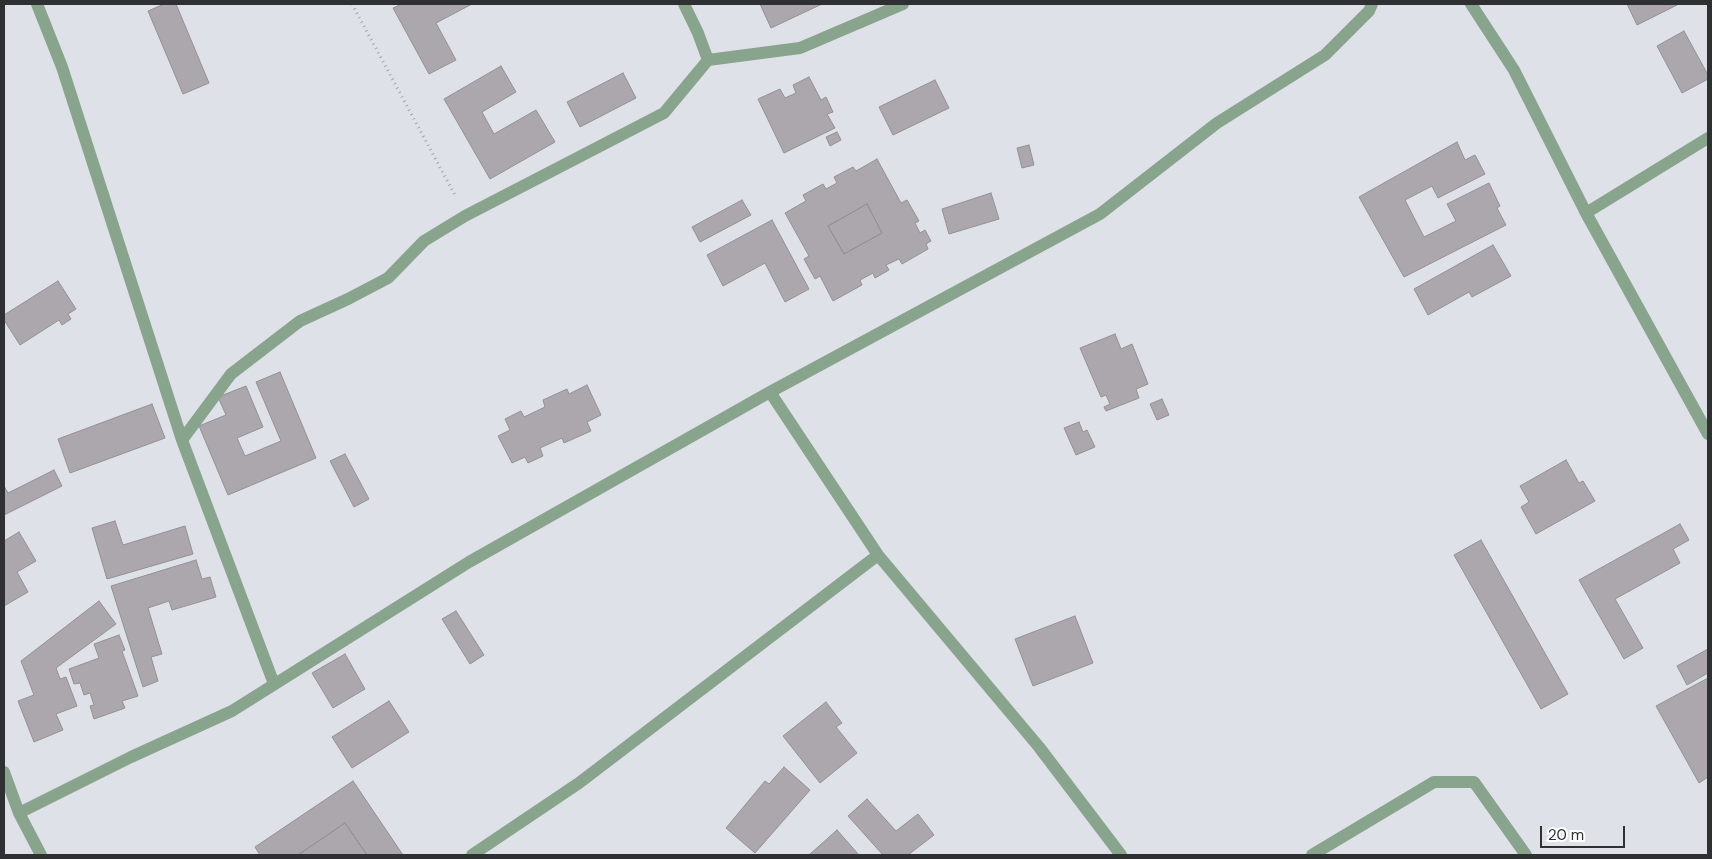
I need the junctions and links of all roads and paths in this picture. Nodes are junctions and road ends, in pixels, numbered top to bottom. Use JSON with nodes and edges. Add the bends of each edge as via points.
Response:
{"nodes":[{"id":1,"x":37,"y":4,"type":"edge"},
{"id":2,"x":352,"y":4,"type":"edge"},
{"id":3,"x":684,"y":4,"type":"edge"},
{"id":4,"x":903,"y":4,"type":"edge"},
{"id":5,"x":1372,"y":4,"type":"edge"},
{"id":6,"x":1470,"y":4,"type":"edge"},
{"id":7,"x":708,"y":60,"type":"junction"},
{"id":8,"x":1708,"y":138,"type":"edge"},
{"id":9,"x":1586,"y":213,"type":"junction"},
{"id":10,"x":465,"y":216,"type":"junction"},
{"id":11,"x":770,"y":392,"type":"junction"},
{"id":12,"x":1708,"y":434,"type":"edge"},
{"id":13,"x":182,"y":440,"type":"junction"},
{"id":14,"x":878,"y":555,"type":"junction"},
{"id":15,"x":274,"y":684,"type":"junction"},
{"id":16,"x":4,"y":772,"type":"edge"},
{"id":17,"x":19,"y":813,"type":"junction"},
{"id":18,"x":41,"y":855,"type":"edge"},
{"id":19,"x":472,"y":855,"type":"edge"},
{"id":20,"x":1121,"y":855,"type":"edge"},
{"id":21,"x":1312,"y":855,"type":"edge"},
{"id":22,"x":1526,"y":855,"type":"edge"}],
"edges":[{"from":1,"to":13,"type":"street","via":[[62,67]]},
{"from":2,"to":10,"type":"path"},
{"from":3,"to":7,"type":"street"},
{"from":4,"to":7,"type":"street","via":[[800,48]]},
{"from":5,"to":11,"type":"street","via":[[1369,11],[1325,55],[1217,123],[1100,214]]},
{"from":6,"to":9,"type":"street","via":[[1514,70]]},
{"from":7,"to":10,"type":"street","via":[[664,113]]},
{"from":8,"to":9,"type":"street"},
{"from":9,"to":12,"type":"street"},
{"from":10,"to":13,"type":"street","via":[[424,241],[388,278],[300,321],[231,374]]},
{"from":11,"to":14,"type":"street"},
{"from":11,"to":15,"type":"street","via":[[469,562]]},
{"from":13,"to":15,"type":"street"},
{"from":14,"to":19,"type":"street","via":[[579,783]]},
{"from":14,"to":20,"type":"street","via":[[1039,747]]},
{"from":15,"to":17,"type":"street","via":[[232,711]]},
{"from":16,"to":17,"type":"street"},
{"from":17,"to":18,"type":"street"},
{"from":21,"to":22,"type":"street","via":[[1434,782],[1474,782]]}]}
